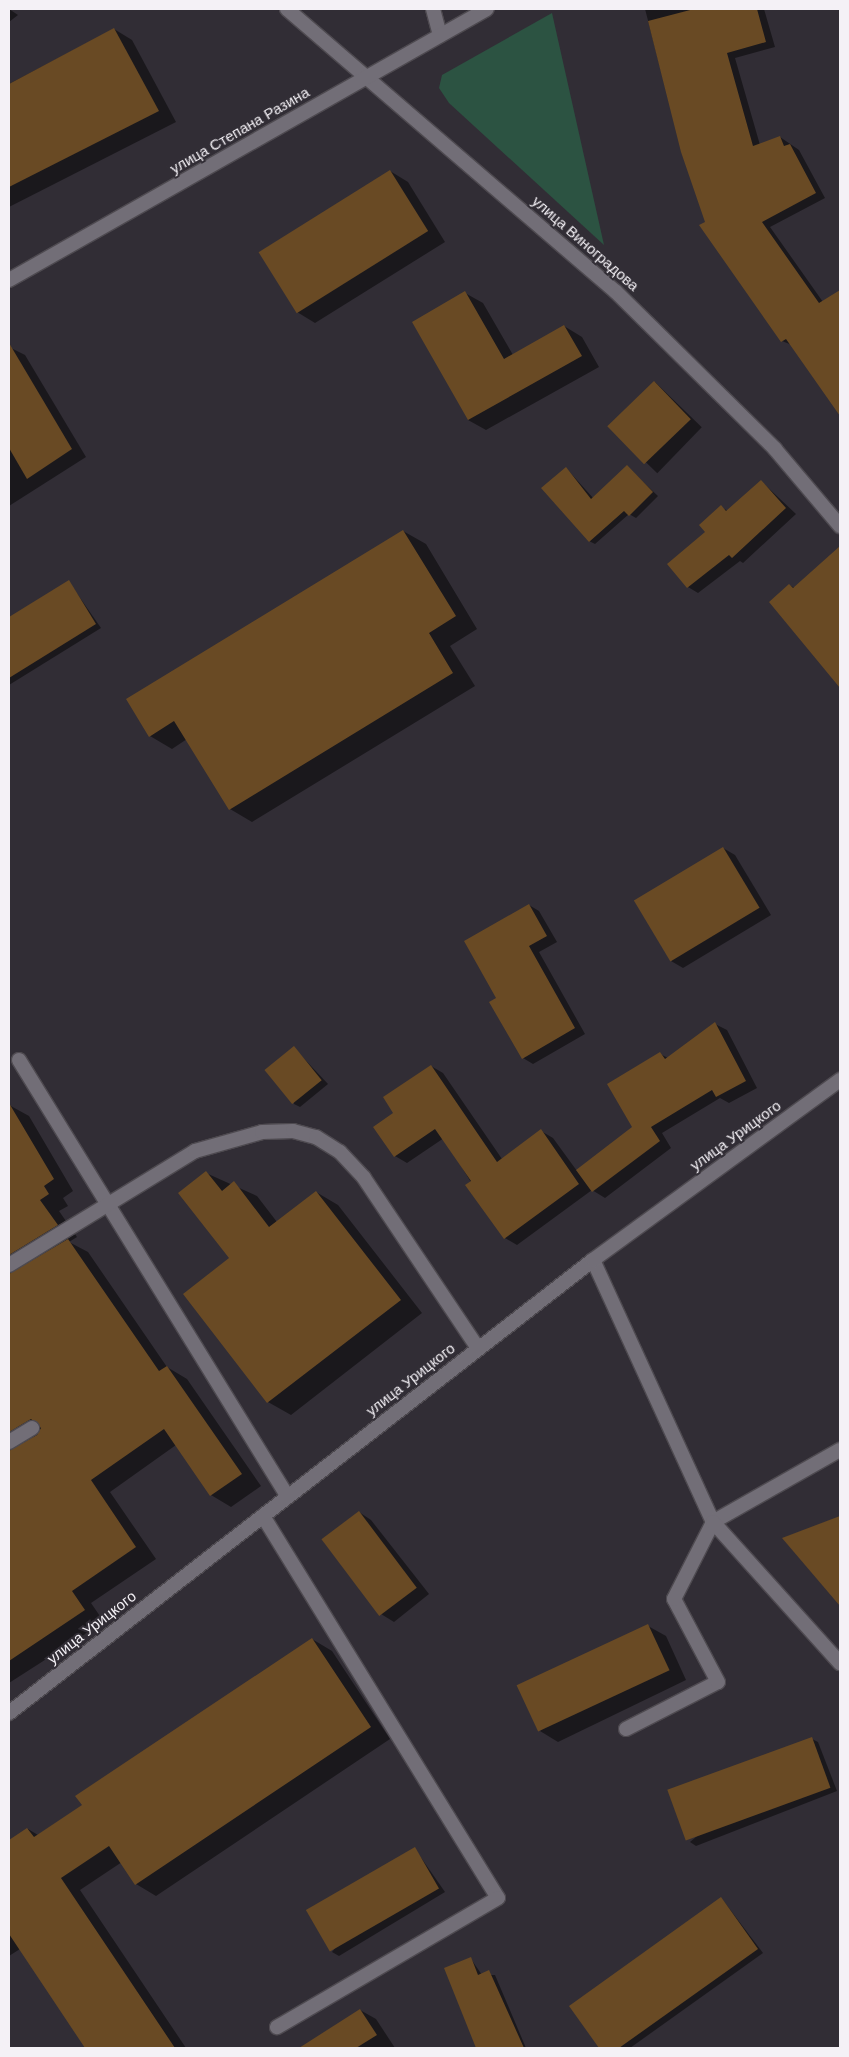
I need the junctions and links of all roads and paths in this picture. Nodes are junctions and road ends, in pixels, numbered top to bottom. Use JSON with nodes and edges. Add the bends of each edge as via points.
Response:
{"nodes":[{"id":1,"x":287,"y":9,"type":"edge"},
{"id":2,"x":433,"y":9,"type":"edge"},
{"id":3,"x":487,"y":9,"type":"edge"},
{"id":4,"x":440,"y":35,"type":"junction"},
{"id":5,"x":366,"y":78,"type":"junction"},
{"id":6,"x":9,"y":280,"type":"edge"},
{"id":7,"x":840,"y":526,"type":"edge"},
{"id":8,"x":19,"y":1060,"type":"dead end"},
{"id":9,"x":840,"y":1080,"type":"edge"},
{"id":10,"x":106,"y":1202,"type":"junction"},
{"id":11,"x":593,"y":1260,"type":"junction"},
{"id":12,"x":9,"y":1265,"type":"edge"},
{"id":13,"x":478,"y":1348,"type":"junction"},
{"id":14,"x":32,"y":1428,"type":"dead end"},
{"id":15,"x":9,"y":1442,"type":"edge"},
{"id":16,"x":840,"y":1450,"type":"edge"},
{"id":17,"x":288,"y":1497,"type":"junction"},
{"id":18,"x":263,"y":1516,"type":"junction"},
{"id":19,"x":713,"y":1522,"type":"junction"},
{"id":20,"x":840,"y":1663,"type":"edge"},
{"id":21,"x":9,"y":1713,"type":"edge"},
{"id":22,"x":626,"y":1728,"type":"dead end"},
{"id":23,"x":276,"y":2027,"type":"dead end"}],
"edges":[{"from":1,"to":5,"type":"street","name":"улица Виноградова"},
{"from":2,"to":4,"type":"street"},
{"from":3,"to":4,"type":"street","name":"улица Степана Разина"},
{"from":4,"to":5,"type":"street","name":"улица Степана Разина"},
{"from":5,"to":6,"type":"street","name":"улица Степана Разина"},
{"from":5,"to":7,"type":"street","name":"улица Виноградова","via":[[616,292],[775,449]]},
{"from":8,"to":10,"type":"street"},
{"from":9,"to":11,"type":"street","name":"улица Урицкого"},
{"from":10,"to":12,"type":"street"},
{"from":10,"to":13,"type":"street","via":[[196,1151],[262,1132],[293,1132],[316,1137],[340,1152],[364,1178]]},
{"from":10,"to":17,"type":"street"},
{"from":11,"to":13,"type":"street","name":"улица Урицкого"},
{"from":11,"to":19,"type":"street"},
{"from":13,"to":17,"type":"street","name":"улица Урицкого"},
{"from":14,"to":15,"type":"street"},
{"from":16,"to":19,"type":"street"},
{"from":17,"to":18,"type":"street","name":"улица Урицкого"},
{"from":18,"to":21,"type":"street","name":"улица Урицкого"},
{"from":18,"to":23,"type":"street","via":[[498,1898]]},
{"from":19,"to":20,"type":"street"},
{"from":19,"to":22,"type":"street","via":[[674,1599],[718,1682]]}]}
